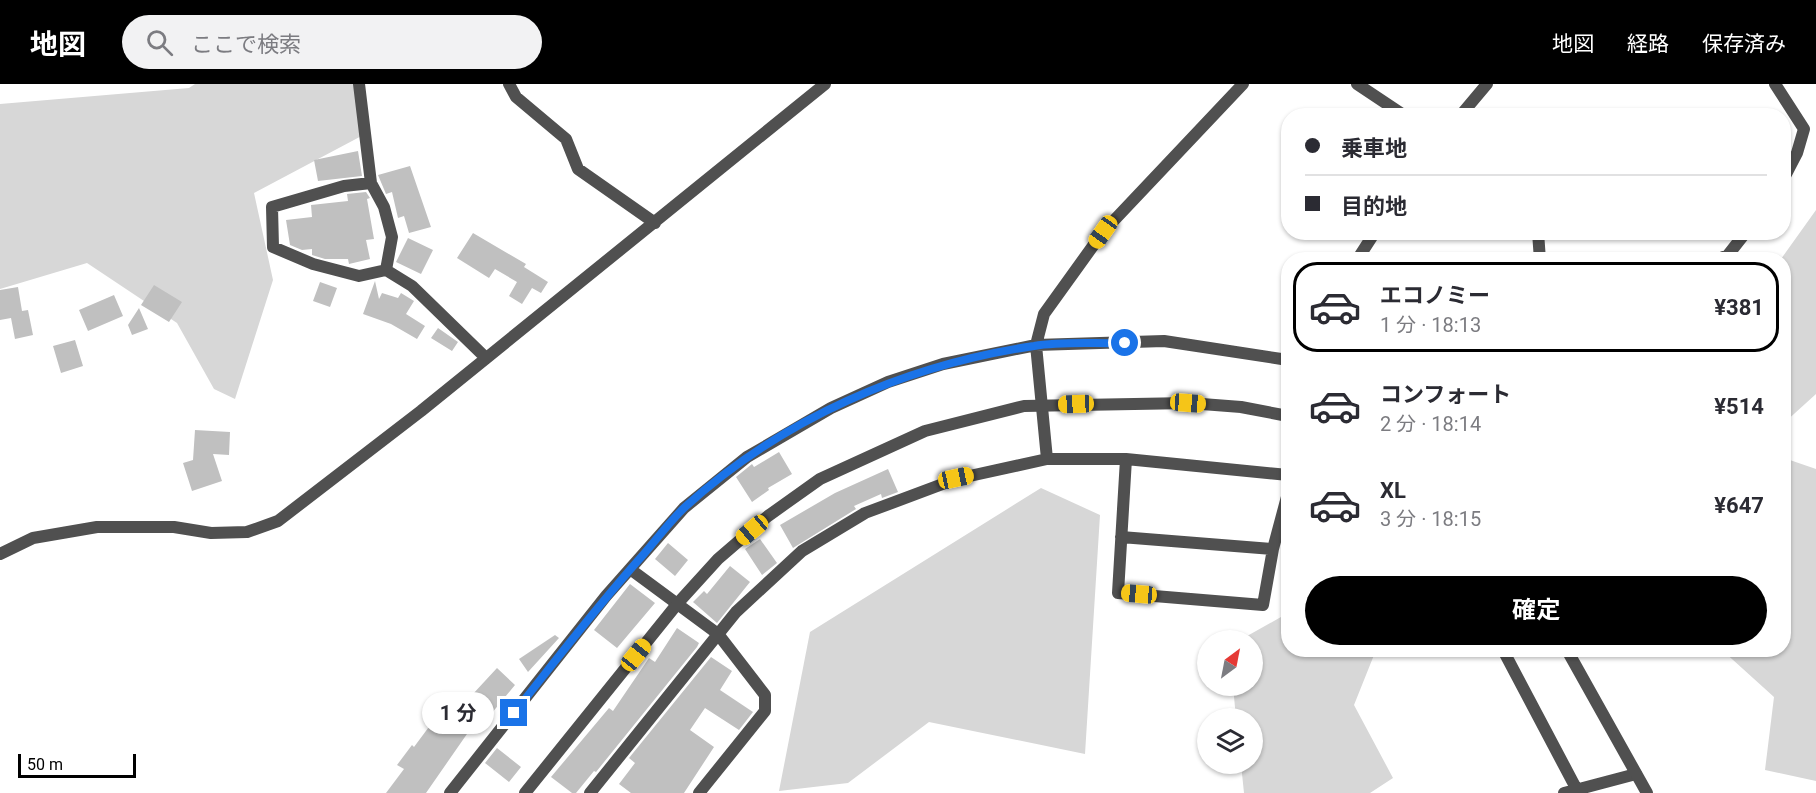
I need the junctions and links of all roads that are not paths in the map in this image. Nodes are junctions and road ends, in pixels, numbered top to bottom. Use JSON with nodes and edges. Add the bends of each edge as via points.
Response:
{"nodes":[{"id":1,"x":359,"y":84,"type":"edge"},
{"id":2,"x":509,"y":84,"type":"edge"},
{"id":3,"x":825,"y":84,"type":"edge"},
{"id":4,"x":1243,"y":84,"type":"edge"},
{"id":5,"x":1357,"y":84,"type":"edge"},
{"id":6,"x":1487,"y":84,"type":"edge"},
{"id":7,"x":1775,"y":84,"type":"edge"},
{"id":8,"x":1393,"y":108,"type":"edge"},
{"id":9,"x":1467,"y":108,"type":"edge"},
{"id":10,"x":1790,"y":108,"type":"edge"},
{"id":11,"x":1791,"y":109,"type":"edge"},
{"id":12,"x":1791,"y":165,"type":"edge"},
{"id":13,"x":371,"y":183,"type":"junction"},
{"id":14,"x":655,"y":223,"type":"junction"},
{"id":15,"x":1740,"y":240,"type":"edge"},
{"id":16,"x":1730,"y":252,"type":"edge"},
{"id":17,"x":386,"y":270,"type":"junction"},
{"id":18,"x":1036,"y":345,"type":"junction"},
{"id":19,"x":486,"y":358,"type":"junction"},
{"id":20,"x":1281,"y":359,"type":"edge"},
{"id":21,"x":1042,"y":405,"type":"junction"},
{"id":22,"x":1281,"y":415,"type":"edge"},
{"id":23,"x":1047,"y":459,"type":"junction"},
{"id":24,"x":1126,"y":459,"type":"junction"},
{"id":25,"x":1281,"y":474,"type":"edge"},
{"id":26,"x":1281,"y":519,"type":"edge"},
{"id":27,"x":1121,"y":537,"type":"junction"},
{"id":28,"x":1273,"y":549,"type":"junction"},
{"id":29,"x":0,"y":554,"type":"edge"},
{"id":30,"x":630,"y":569,"type":"junction"},
{"id":31,"x":678,"y":603,"type":"junction"},
{"id":32,"x":718,"y":634,"type":"junction"},
{"id":33,"x":1506,"y":657,"type":"edge"},
{"id":34,"x":1571,"y":657,"type":"edge"},
{"id":35,"x":1636,"y":774,"type":"junction"},
{"id":36,"x":1570,"y":791,"type":"edge"},
{"id":37,"x":450,"y":793,"type":"edge"},
{"id":38,"x":525,"y":793,"type":"edge"},
{"id":39,"x":590,"y":793,"type":"edge"},
{"id":40,"x":699,"y":793,"type":"edge"},
{"id":41,"x":1647,"y":793,"type":"edge"}],
"edges":[{"from":1,"to":13,"type":"street"},
{"from":2,"to":14,"type":"street","via":[[516,97],[566,140],[578,169]]},
{"from":3,"to":14,"type":"street"},
{"from":4,"to":18,"type":"street","via":[[1103,232],[1044,314]]},
{"from":5,"to":8,"type":"street"},
{"from":6,"to":9,"type":"street"},
{"from":7,"to":10,"type":"street"},
{"from":11,"to":12,"type":"street","via":[[1804,129]]},
{"from":13,"to":17,"type":"street","via":[[384,207],[392,237]]},
{"from":13,"to":17,"type":"street","via":[[344,186],[272,207],[273,247],[313,264],[359,276]]},
{"from":14,"to":19,"type":"street"},
{"from":15,"to":16,"type":"street"},
{"from":17,"to":19,"type":"street","via":[[412,286]]},
{"from":18,"to":20,"type":"street","via":[[1164,341]]},
{"from":18,"to":21,"type":"street"},
{"from":18,"to":30,"type":"street","via":[[944,364],[888,382],[831,408],[747,458],[684,508]]},
{"from":19,"to":29,"type":"street","via":[[278,520],[247,532],[97,527],[33,538]]},
{"from":21,"to":22,"type":"street","via":[[1188,403]]},
{"from":21,"to":23,"type":"street"},
{"from":21,"to":31,"type":"street","via":[[925,431],[820,479],[718,559]]},
{"from":23,"to":24,"type":"street"},
{"from":23,"to":32,"type":"street","via":[[956,478],[865,513],[802,551]]},
{"from":24,"to":25,"type":"street"},
{"from":24,"to":27,"type":"street"},
{"from":26,"to":28,"type":"street"},
{"from":27,"to":28,"type":"street"},
{"from":27,"to":28,"type":"street","via":[[1118,593],[1263,605]]},
{"from":30,"to":31,"type":"street"},
{"from":30,"to":37,"type":"street"},
{"from":31,"to":32,"type":"street"},
{"from":31,"to":38,"type":"street"},
{"from":32,"to":39,"type":"street"},
{"from":32,"to":40,"type":"street","via":[[765,695],[765,711]]},
{"from":33,"to":36,"type":"street"},
{"from":34,"to":35,"type":"street"},
{"from":35,"to":36,"type":"street"},
{"from":35,"to":41,"type":"street"}]}
